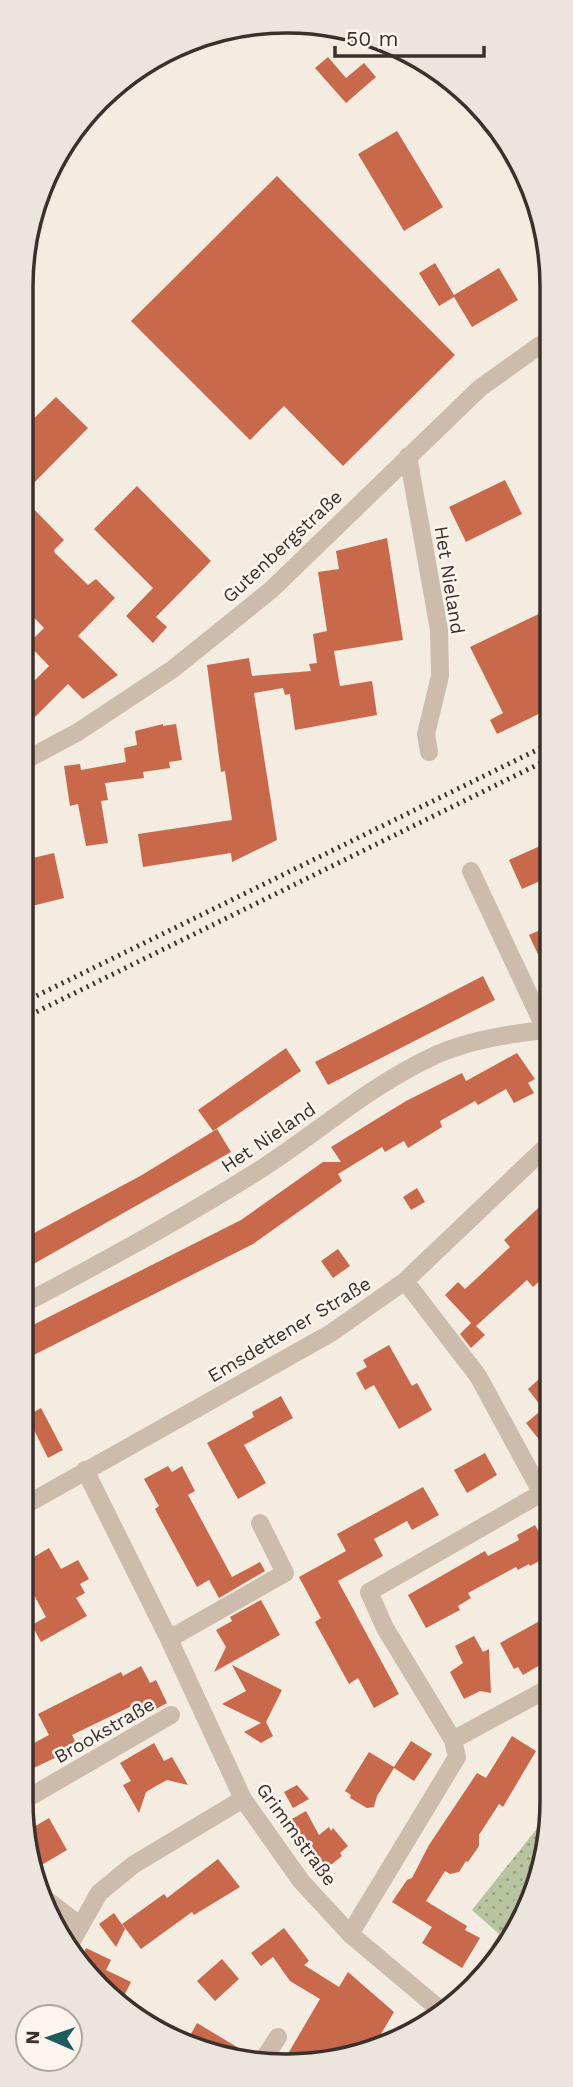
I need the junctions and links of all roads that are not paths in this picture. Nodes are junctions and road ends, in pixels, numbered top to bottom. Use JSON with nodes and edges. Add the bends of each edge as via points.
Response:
{"nodes":[{"id":1,"x":540,"y":348,"type":"edge"},
{"id":2,"x":408,"y":456,"type":"junction"},
{"id":3,"x":429,"y":752,"type":"dead end"},
{"id":4,"x":33,"y":756,"type":"edge"},
{"id":5,"x":471,"y":871,"type":"dead end"},
{"id":6,"x":540,"y":1018,"type":"edge"},
{"id":7,"x":540,"y":1033,"type":"edge"},
{"id":8,"x":540,"y":1153,"type":"edge"},
{"id":9,"x":405,"y":1280,"type":"junction"},
{"id":10,"x":33,"y":1299,"type":"edge"},
{"id":11,"x":85,"y":1470,"type":"junction"},
{"id":12,"x":540,"y":1490,"type":"edge"},
{"id":13,"x":33,"y":1501,"type":"edge"},
{"id":14,"x":540,"y":1502,"type":"edge"},
{"id":15,"x":260,"y":1523,"type":"dead end"},
{"id":16,"x":169,"y":1639,"type":"junction"},
{"id":17,"x":540,"y":1693,"type":"edge"},
{"id":18,"x":171,"y":1715,"type":"dead end"},
{"id":19,"x":453,"y":1740,"type":"junction"},
{"id":20,"x":33,"y":1795,"type":"edge"},
{"id":21,"x":243,"y":1799,"type":"junction"},
{"id":22,"x":57,"y":1908,"type":"edge"},
{"id":23,"x":78,"y":1924,"type":"junction"},
{"id":24,"x":350,"y":1934,"type":"junction"},
{"id":25,"x":73,"y":1936,"type":"edge"},
{"id":26,"x":435,"y":2005,"type":"edge"},
{"id":27,"x":278,"y":2038,"type":"dead end"},
{"id":28,"x":268,"y":2053,"type":"edge"}],
"edges":[{"from":1,"to":2,"type":"street","name":"Gutenbergstraße","via":[[480,388]]},
{"from":2,"to":3,"type":"street","name":"Het Nieland","via":[[439,630],[440,676],[426,734]]},
{"from":2,"to":4,"type":"street","name":"Gutenbergstraße","via":[[271,590],[173,669]]},
{"from":5,"to":6,"type":"street","name":"Het Nieland"},
{"from":7,"to":10,"type":"street","name":"Het Nieland","via":[[508,1034],[437,1055],[346,1109],[251,1175]]},
{"from":8,"to":9,"type":"street","name":"Emsdettener Straße"},
{"from":9,"to":11,"type":"street","name":"Emsdettener Straße","via":[[331,1333]]},
{"from":9,"to":12,"type":"street","via":[[478,1376]]},
{"from":11,"to":13,"type":"street","name":"Emsdettener Straße"},
{"from":11,"to":16,"type":"street","name":"Grimmstraße"},
{"from":14,"to":19,"type":"street","via":[[369,1592],[385,1628]]},
{"from":15,"to":16,"type":"street","via":[[285,1573]]},
{"from":16,"to":21,"type":"street","name":"Grimmstraße"},
{"from":17,"to":19,"type":"street"},
{"from":18,"to":20,"type":"street","name":"Brookstraße"},
{"from":19,"to":24,"type":"street","via":[[457,1757]]},
{"from":21,"to":23,"type":"street","via":[[133,1865],[99,1893]]},
{"from":21,"to":24,"type":"street","name":"Grimmstraße","via":[[301,1881]]},
{"from":22,"to":23,"type":"street"},
{"from":23,"to":25,"type":"street"},
{"from":24,"to":26,"type":"street","name":"Grimmstraße"},
{"from":27,"to":28,"type":"street"}]}
